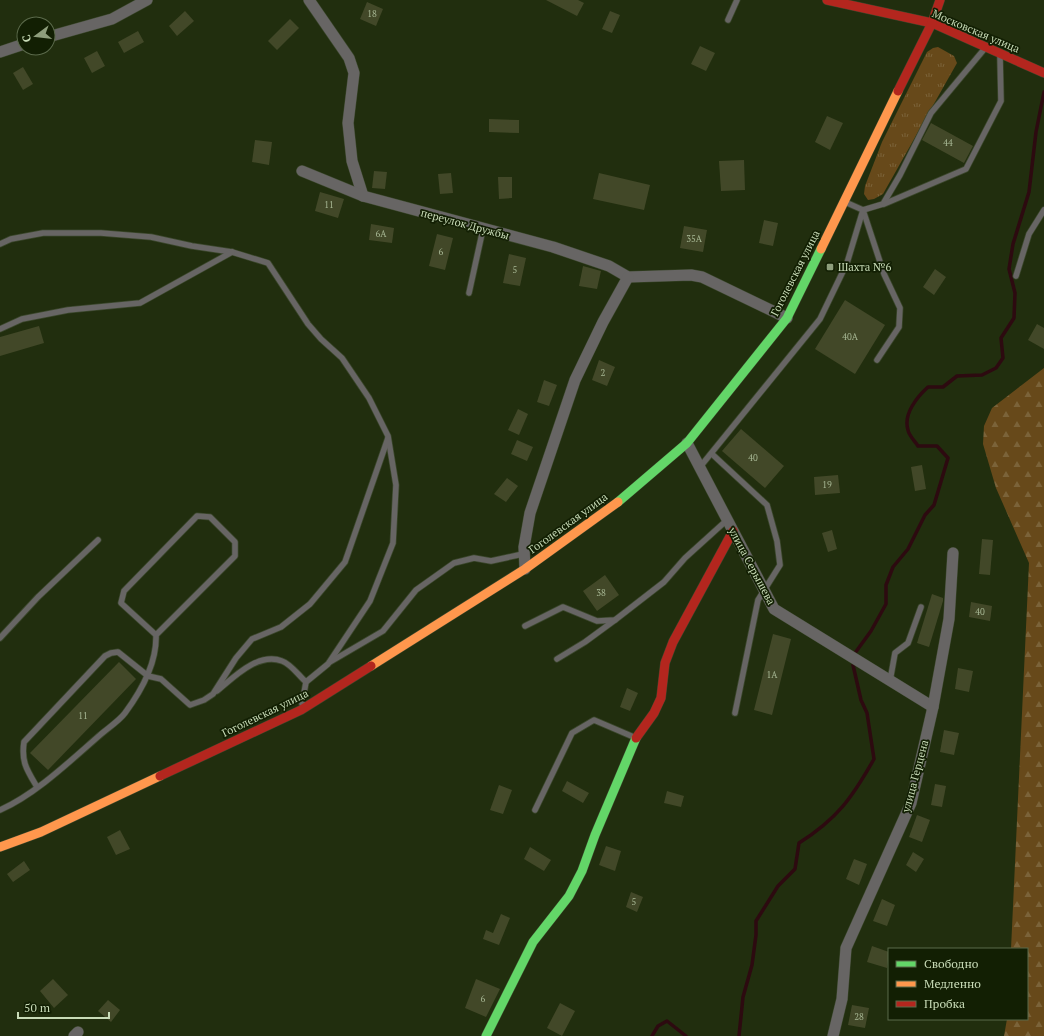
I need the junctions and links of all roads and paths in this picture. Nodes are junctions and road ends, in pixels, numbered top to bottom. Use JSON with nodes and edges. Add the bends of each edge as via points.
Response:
{"nodes":[{"id":1,"x":147,"y":0,"type":"edge"},
{"id":2,"x":309,"y":0,"type":"edge"},
{"id":3,"x":737,"y":0,"type":"edge"},
{"id":4,"x":828,"y":0,"type":"edge"},
{"id":5,"x":940,"y":0,"type":"edge"},
{"id":6,"x":728,"y":20,"type":"dead end"},
{"id":7,"x":932,"y":23,"type":"junction"},
{"id":8,"x":56,"y":35,"type":"edge"},
{"id":9,"x":16,"y":47,"type":"edge"},
{"id":10,"x":986,"y":47,"type":"junction"},
{"id":11,"x":0,"y":52,"type":"edge"},
{"id":12,"x":1000,"y":53,"type":"junction"},
{"id":13,"x":1044,"y":73,"type":"edge"},
{"id":14,"x":302,"y":171,"type":"dead end"},
{"id":15,"x":363,"y":196,"type":"junction"},
{"id":16,"x":845,"y":202,"type":"junction"},
{"id":17,"x":883,"y":204,"type":"junction"},
{"id":18,"x":863,"y":210,"type":"junction"},
{"id":19,"x":1044,"y":210,"type":"edge"},
{"id":20,"x":484,"y":229,"type":"junction"},
{"id":21,"x":0,"y":244,"type":"edge"},
{"id":22,"x":232,"y":252,"type":"junction"},
{"id":23,"x":1016,"y":276,"type":"dead end"},
{"id":24,"x":628,"y":277,"type":"junction"},
{"id":25,"x":470,"y":293,"type":"dead end"},
{"id":26,"x":787,"y":318,"type":"junction"},
{"id":27,"x":0,"y":328,"type":"edge"},
{"id":28,"x":877,"y":360,"type":"dead end"},
{"id":29,"x":388,"y":436,"type":"junction"},
{"id":30,"x":687,"y":443,"type":"junction"},
{"id":31,"x":712,"y":454,"type":"junction"},
{"id":32,"x":700,"y":467,"type":"junction"},
{"id":33,"x":727,"y":520,"type":"junction"},
{"id":34,"x":733,"y":531,"type":"junction"},
{"id":35,"x":98,"y":540,"type":"dead end"},
{"id":36,"x":953,"y":553,"type":"dead end"},
{"id":37,"x":523,"y":554,"type":"junction"},
{"id":38,"x":525,"y":569,"type":"junction"},
{"id":39,"x":764,"y":590,"type":"junction"},
{"id":40,"x":921,"y":607,"type":"dead end"},
{"id":41,"x":615,"y":620,"type":"junction"},
{"id":42,"x":524,"y":626,"type":"dead end"},
{"id":43,"x":156,"y":635,"type":"junction"},
{"id":44,"x":0,"y":638,"type":"edge"},
{"id":45,"x":557,"y":659,"type":"dead end"},
{"id":46,"x":328,"y":664,"type":"junction"},
{"id":47,"x":148,"y":676,"type":"junction"},
{"id":48,"x":890,"y":681,"type":"junction"},
{"id":49,"x":306,"y":682,"type":"junction"},
{"id":50,"x":213,"y":694,"type":"junction"},
{"id":51,"x":933,"y":707,"type":"junction"},
{"id":52,"x":301,"y":710,"type":"junction"},
{"id":53,"x":735,"y":713,"type":"dead end"},
{"id":54,"x":636,"y":738,"type":"junction"},
{"id":55,"x":37,"y":787,"type":"junction"},
{"id":56,"x":0,"y":810,"type":"edge"},
{"id":57,"x":535,"y":810,"type":"dead end"},
{"id":58,"x":0,"y":847,"type":"edge"},
{"id":59,"x":486,"y":1036,"type":"edge"},
{"id":60,"x":833,"y":1036,"type":"edge"}],
"edges":[{"from":1,"to":8,"type":"street","via":[[112,19]]},
{"from":2,"to":15,"type":"street","via":[[349,58],[354,73],[348,123],[352,161]]},
{"from":3,"to":6,"type":"lane"},
{"from":4,"to":7,"type":"main road","name":"Московская улица"},
{"from":5,"to":7,"type":"main road","name":"Гоголевская улица"},
{"from":7,"to":10,"type":"main road","name":"Московская улица"},
{"from":7,"to":16,"type":"main road","name":"Гоголевская улица"},
{"from":9,"to":11,"type":"street"},
{"from":10,"to":12,"type":"main road","name":"Московская улица"},
{"from":10,"to":17,"type":"lane","via":[[931,113]]},
{"from":12,"to":13,"type":"main road","name":"Московская улица"},
{"from":12,"to":17,"type":"lane","via":[[1001,101],[966,169]]},
{"from":14,"to":15,"type":"street","name":"переулок Дружбы"},
{"from":15,"to":20,"type":"street","name":"переулок Дружбы"},
{"from":16,"to":18,"type":"lane"},
{"from":16,"to":26,"type":"main road","name":"Гоголевская улица"},
{"from":17,"to":18,"type":"lane"},
{"from":18,"to":28,"type":"lane","via":[[884,274],[900,308],[899,327]]},
{"from":18,"to":31,"type":"lane","via":[[847,263],[820,319]]},
{"from":19,"to":23,"type":"lane","via":[[1028,234]]},
{"from":20,"to":24,"type":"street","name":"переулок Дружбы","via":[[554,247],[609,266]]},
{"from":20,"to":25,"type":"lane"},
{"from":21,"to":22,"type":"lane","via":[[43,233],[101,233],[151,237]]},
{"from":22,"to":27,"type":"lane","via":[[140,304],[68,310],[22,319]]},
{"from":22,"to":29,"type":"lane","via":[[268,263],[308,324],[342,358],[369,398]]},
{"from":24,"to":26,"type":"street","via":[[702,277]]},
{"from":24,"to":37,"type":"street","via":[[575,380],[530,513]]},
{"from":26,"to":30,"type":"main road","name":"Гоголевская улица"},
{"from":29,"to":46,"type":"lane","via":[[396,485],[393,543],[370,601]]},
{"from":29,"to":50,"type":"lane","via":[[345,562],[310,604],[281,627],[252,639],[236,658]]},
{"from":30,"to":32,"type":"street","name":"улица Серышева"},
{"from":30,"to":38,"type":"main road","name":"Гоголевская улица","via":[[630,494]]},
{"from":31,"to":32,"type":"lane"},
{"from":31,"to":39,"type":"lane","via":[[767,505],[777,541],[780,565]]},
{"from":32,"to":33,"type":"street","name":"улица Серышева"},
{"from":33,"to":34,"type":"street","name":"улица Серышева"},
{"from":33,"to":41,"type":"lane","via":[[685,558],[664,582]]},
{"from":34,"to":39,"type":"street","name":"улица Серышева"},
{"from":34,"to":54,"type":"main road","via":[[673,642],[665,663],[661,698],[654,713]]},
{"from":35,"to":44,"type":"lane","via":[[38,597]]},
{"from":36,"to":51,"type":"street","name":"улица Герцена","via":[[948,619]]},
{"from":37,"to":38,"type":"street"},
{"from":37,"to":46,"type":"lane","via":[[491,561],[474,558],[454,563],[416,590],[383,631]]},
{"from":38,"to":52,"type":"main road","name":"Гоголевская улица"},
{"from":39,"to":48,"type":"street","name":"улица Серышева","via":[[774,609]]},
{"from":39,"to":53,"type":"lane","via":[[758,600]]},
{"from":40,"to":48,"type":"lane","via":[[908,643],[894,653]]},
{"from":41,"to":42,"type":"lane","via":[[597,621],[564,607]]},
{"from":41,"to":45,"type":"lane"},
{"from":43,"to":43,"type":"lane","via":[[235,556],[235,542],[210,517],[197,516],[124,591],[121,603]]},
{"from":43,"to":47,"type":"lane","via":[[156,647]]},
{"from":46,"to":49,"type":"lane"},
{"from":47,"to":50,"type":"lane","via":[[161,679],[190,705]]},
{"from":47,"to":55,"type":"lane","via":[[124,714]]},
{"from":47,"to":55,"type":"lane","via":[[118,652],[105,656],[24,742],[22,756]]},
{"from":48,"to":51,"type":"street","name":"улица Серышева"},
{"from":49,"to":50,"type":"lane","via":[[284,662],[270,659],[246,668]]},
{"from":49,"to":52,"type":"lane"},
{"from":51,"to":60,"type":"street","name":"улица Герцена","via":[[910,802],[846,948],[842,998]]},
{"from":52,"to":58,"type":"main road","name":"Гоголевская улица","via":[[41,832]]},
{"from":54,"to":57,"type":"lane","via":[[594,720],[572,733]]},
{"from":54,"to":59,"type":"main road","via":[[582,871],[569,896],[533,942]]},
{"from":55,"to":56,"type":"lane","via":[[16,803]]}]}
